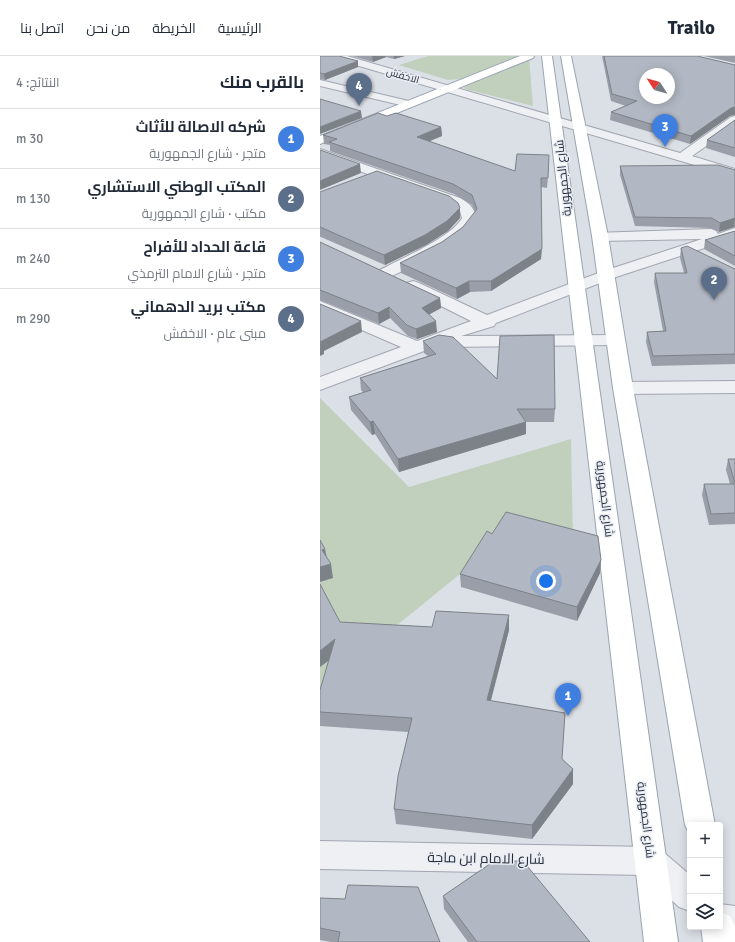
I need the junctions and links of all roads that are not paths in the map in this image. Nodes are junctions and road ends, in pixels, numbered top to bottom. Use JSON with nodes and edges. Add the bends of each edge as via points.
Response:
{"nodes":[{"id":1,"x":336,"y":56,"type":"edge"},
{"id":2,"x":529,"y":56,"type":"edge"},
{"id":3,"x":547,"y":56,"type":"edge"},
{"id":4,"x":566,"y":56,"type":"edge"},
{"id":5,"x":320,"y":83,"type":"edge"},
{"id":6,"x":448,"y":88,"type":"junction"},
{"id":7,"x":410,"y":104,"type":"junction"},
{"id":8,"x":557,"y":120,"type":"junction"},
{"id":9,"x":733,"y":124,"type":"edge"},
{"id":10,"x":580,"y":128,"type":"junction"},
{"id":11,"x":320,"y":140,"type":"edge"},
{"id":12,"x":320,"y":153,"type":"edge"},
{"id":13,"x":681,"y":158,"type":"junction"},
{"id":14,"x":378,"y":173,"type":"junction"},
{"id":15,"x":735,"y":173,"type":"edge"},
{"id":16,"x":358,"y":182,"type":"edge"},
{"id":17,"x":735,"y":233,"type":"edge"},
{"id":18,"x":600,"y":236,"type":"junction"},
{"id":19,"x":688,"y":249,"type":"junction"},
{"id":20,"x":706,"y":258,"type":"edge"},
{"id":21,"x":607,"y":276,"type":"junction"},
{"id":22,"x":576,"y":287,"type":"junction"},
{"id":23,"x":320,"y":306,"type":"edge"},
{"id":24,"x":488,"y":322,"type":"junction"},
{"id":25,"x":584,"y":340,"type":"junction"},
{"id":26,"x":616,"y":340,"type":"junction"},
{"id":27,"x":423,"y":345,"type":"junction"},
{"id":28,"x":320,"y":384,"type":"edge"},
{"id":29,"x":735,"y":387,"type":"edge"},
{"id":30,"x":623,"y":388,"type":"junction"},
{"id":31,"x":699,"y":822,"type":"edge"},
{"id":32,"x":320,"y":855,"type":"edge"},
{"id":33,"x":651,"y":861,"type":"junction"},
{"id":34,"x":688,"y":894,"type":"edge"},
{"id":35,"x":723,"y":920,"type":"edge"},
{"id":36,"x":735,"y":922,"type":"edge"},
{"id":37,"x":718,"y":930,"type":"edge"},
{"id":38,"x":661,"y":942,"type":"edge"},
{"id":39,"x":720,"y":942,"type":"edge"}],
"edges":[{"from":1,"to":6,"type":"street","name":"الاخفش"},
{"from":2,"to":6,"type":"main road"},
{"from":3,"to":8,"type":"main road","name":"شارع الجمهورية"},
{"from":4,"to":10,"type":"main road","name":"شارع الجمهورية"},
{"from":5,"to":7,"type":"street"},
{"from":6,"to":7,"type":"main road"},
{"from":6,"to":8,"type":"street","name":"الاخفش"},
{"from":7,"to":11,"type":"main road"},
{"from":8,"to":10,"type":"street","name":"الاخفش"},
{"from":8,"to":22,"type":"main road","name":"شارع الجمهورية"},
{"from":9,"to":13,"type":"street"},
{"from":10,"to":13,"type":"street","name":"الاخفش"},
{"from":10,"to":18,"type":"main road","name":"شارع الجمهورية"},
{"from":12,"to":14,"type":"street"},
{"from":13,"to":15,"type":"street","name":"الاخفش"},
{"from":14,"to":16,"type":"street"},
{"from":14,"to":24,"type":"street","via":[[457,202],[468,212],[469,217],[463,229],[456,234],[380,270]]},
{"from":17,"to":18,"type":"street"},
{"from":17,"to":19,"type":"street"},
{"from":18,"to":21,"type":"main road","name":"شارع الجمهورية"},
{"from":19,"to":20,"type":"street"},
{"from":19,"to":21,"type":"street"},
{"from":21,"to":22,"type":"street"},
{"from":21,"to":26,"type":"main road","name":"شارع الجمهورية"},
{"from":22,"to":24,"type":"street"},
{"from":22,"to":25,"type":"main road","name":"شارع الجمهورية"},
{"from":23,"to":27,"type":"street"},
{"from":24,"to":27,"type":"street"},
{"from":25,"to":26,"type":"street"},
{"from":25,"to":27,"type":"street"},
{"from":25,"to":33,"type":"main road","name":"شارع الجمهورية"},
{"from":26,"to":30,"type":"main road","name":"شارع الجمهورية"},
{"from":27,"to":28,"type":"street"},
{"from":29,"to":30,"type":"street"},
{"from":30,"to":31,"type":"main road","name":"شارع الجمهورية"},
{"from":32,"to":33,"type":"street","name":"شارع الامام ابن ماجة"},
{"from":33,"to":34,"type":"street"},
{"from":33,"to":38,"type":"main road","name":"شارع الجمهورية"},
{"from":35,"to":36,"type":"street"},
{"from":37,"to":39,"type":"main road"}]}
